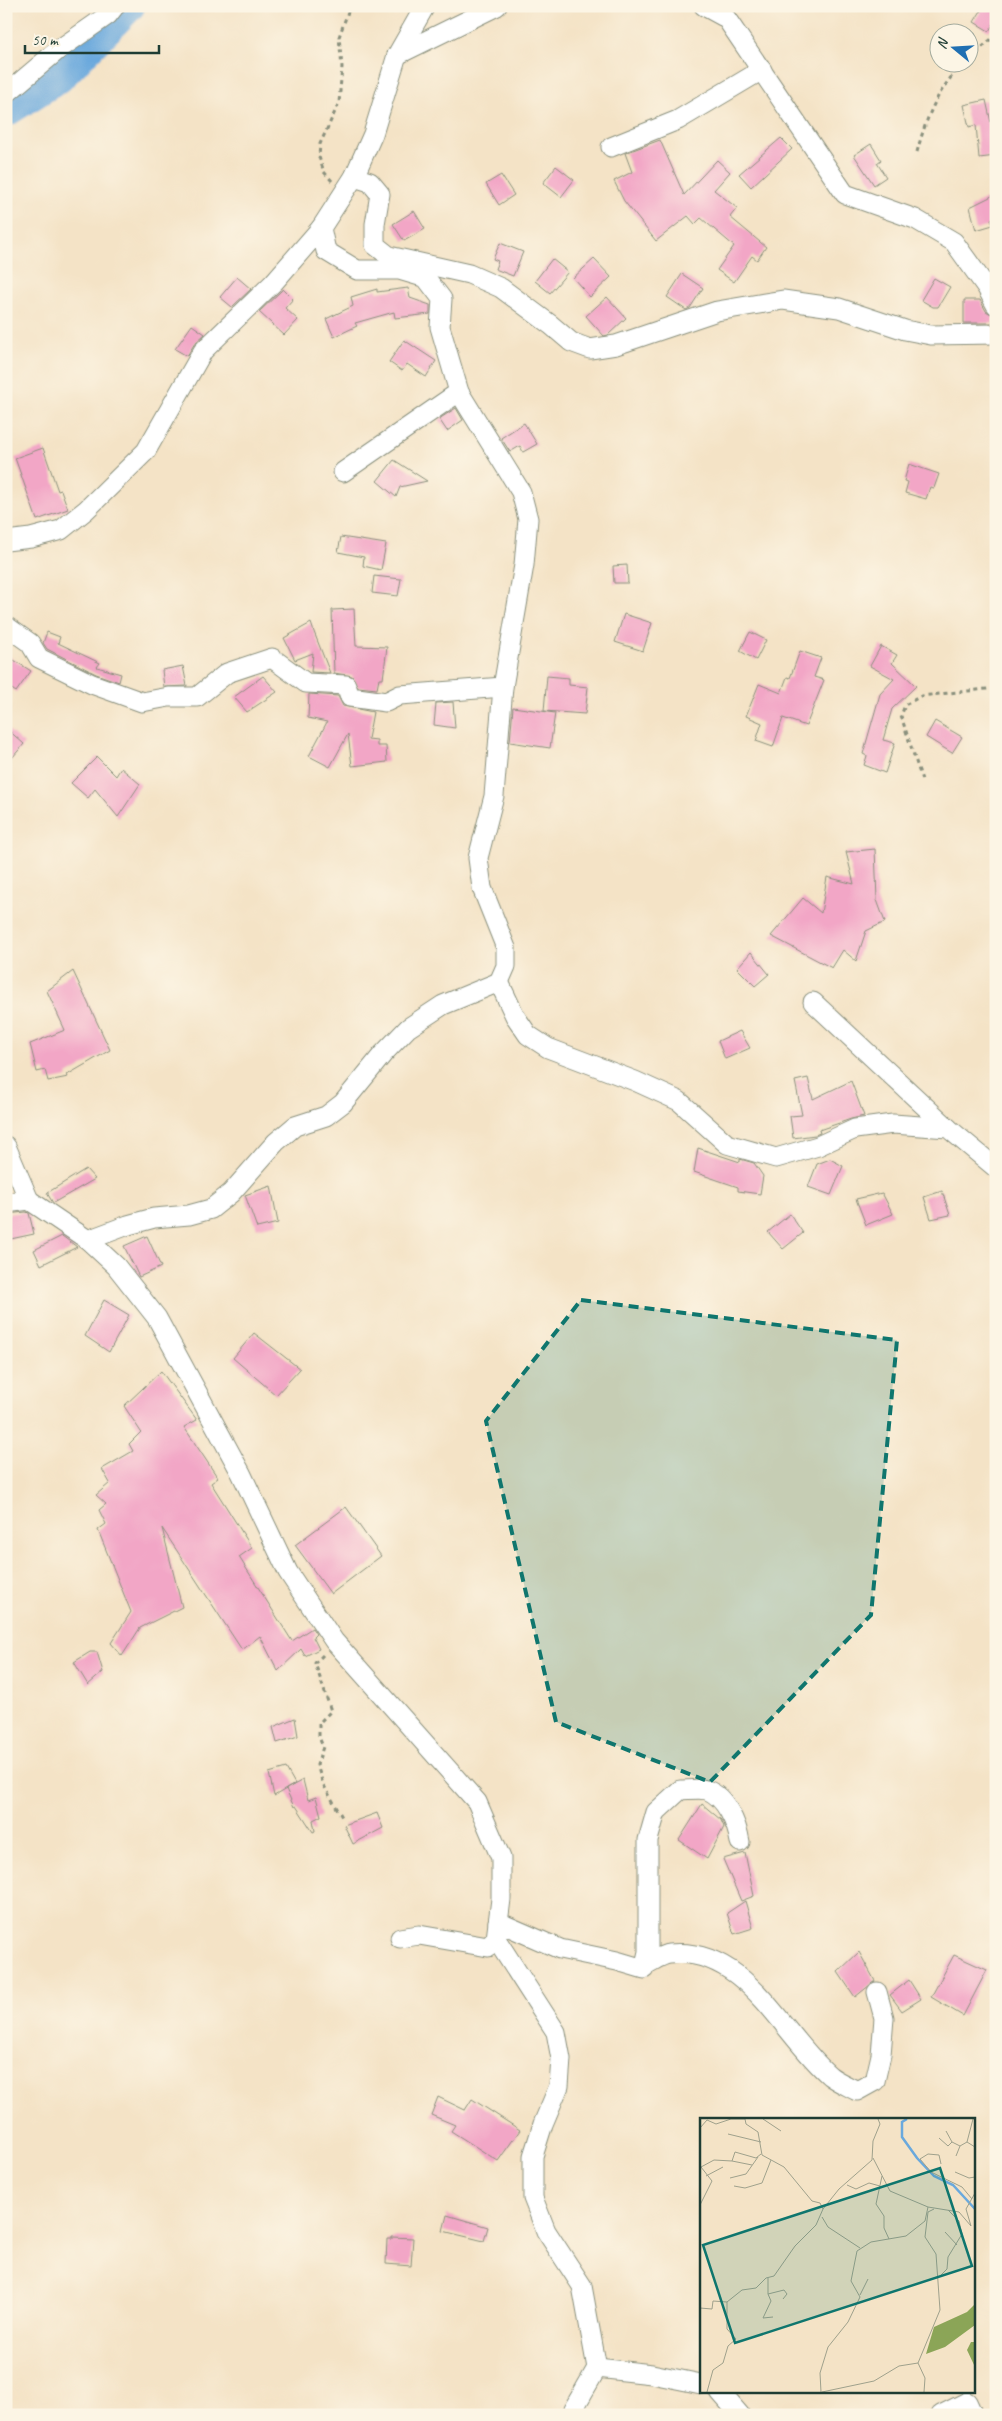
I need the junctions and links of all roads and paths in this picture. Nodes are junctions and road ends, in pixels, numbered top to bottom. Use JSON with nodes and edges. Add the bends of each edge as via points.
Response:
{"nodes":[{"id":1,"x":115,"y":6,"type":"edge"},
{"id":2,"x":350,"y":6,"type":"edge"},
{"id":3,"x":425,"y":6,"type":"edge"},
{"id":4,"x":497,"y":6,"type":"edge"},
{"id":5,"x":704,"y":6,"type":"edge"},
{"id":6,"x":996,"y":36,"type":"edge"},
{"id":7,"x":980,"y":50,"type":"edge"},
{"id":8,"x":396,"y":55,"type":"junction"},
{"id":9,"x":762,"y":70,"type":"junction"},
{"id":10,"x":955,"y":72,"type":"edge"},
{"id":11,"x":6,"y":94,"type":"edge"},
{"id":12,"x":611,"y":147,"type":"dead end"},
{"id":13,"x":917,"y":152,"type":"dead end"},
{"id":14,"x":354,"y":177,"type":"junction"},
{"id":15,"x":333,"y":182,"type":"dead end"},
{"id":16,"x":321,"y":228,"type":"junction"},
{"id":17,"x":996,"y":306,"type":"edge"},
{"id":18,"x":996,"y":334,"type":"edge"},
{"id":19,"x":460,"y":392,"type":"junction"},
{"id":20,"x":343,"y":472,"type":"dead end"},
{"id":21,"x":6,"y":541,"type":"edge"},
{"id":22,"x":6,"y":626,"type":"edge"},
{"id":23,"x":503,"y":687,"type":"junction"},
{"id":24,"x":996,"y":688,"type":"edge"},
{"id":25,"x":922,"y":780,"type":"dead end"},
{"id":26,"x":499,"y":982,"type":"junction"},
{"id":27,"x":813,"y":1002,"type":"dead end"},
{"id":28,"x":948,"y":1128,"type":"junction"},
{"id":29,"x":6,"y":1146,"type":"edge"},
{"id":30,"x":996,"y":1168,"type":"edge"},
{"id":31,"x":29,"y":1200,"type":"junction"},
{"id":32,"x":6,"y":1203,"type":"edge"},
{"id":33,"x":88,"y":1240,"type":"junction"},
{"id":34,"x":334,"y":1641,"type":"junction"},
{"id":35,"x":342,"y":1817,"type":"dead end"},
{"id":36,"x":740,"y":1842,"type":"dead end"},
{"id":37,"x":496,"y":1930,"type":"junction"},
{"id":38,"x":400,"y":1938,"type":"dead end"},
{"id":39,"x":645,"y":1965,"type":"junction"},
{"id":40,"x":877,"y":1992,"type":"dead end"},
{"id":41,"x":597,"y":2368,"type":"junction"},
{"id":42,"x":700,"y":2384,"type":"edge"},
{"id":43,"x":722,"y":2394,"type":"edge"},
{"id":44,"x":570,"y":2415,"type":"edge"},
{"id":45,"x":740,"y":2415,"type":"edge"},
{"id":46,"x":941,"y":2415,"type":"edge"},
{"id":47,"x":973,"y":2415,"type":"edge"}],
"edges":[{"from":1,"to":11,"type":"street","via":[[108,15],[58,50]]},
{"from":2,"to":15,"type":"path","via":[[339,37],[342,67],[339,102],[320,144],[319,157],[324,172]]},
{"from":3,"to":8,"type":"street"},
{"from":4,"to":8,"type":"street"},
{"from":5,"to":9,"type":"street","via":[[726,18]]},
{"from":6,"to":7,"type":"path"},
{"from":8,"to":14,"type":"street","via":[[373,134]]},
{"from":9,"to":12,"type":"street","via":[[678,120]]},
{"from":9,"to":17,"type":"street","via":[[845,194],[915,219],[954,242]]},
{"from":10,"to":13,"type":"path","via":[[928,112]]},
{"from":14,"to":16,"type":"street"},
{"from":14,"to":18,"type":"street","via":[[370,182],[380,194],[374,245],[389,256],[469,274],[501,288],[571,342],[590,349],[616,345],[718,311],[783,300],[839,308],[905,330],[931,334]]},
{"from":16,"to":19,"type":"street","via":[[326,251],[358,270],[399,270],[426,278],[442,299],[440,327]]},
{"from":16,"to":21,"type":"street","via":[[274,282],[203,352],[146,450],[86,510],[61,530]]},
{"from":19,"to":20,"type":"street"},
{"from":19,"to":23,"type":"street","via":[[521,492],[528,519],[524,565]]},
{"from":22,"to":23,"type":"street","via":[[30,643],[39,658],[92,684],[142,702],[169,697],[197,697],[227,673],[272,658],[306,682],[346,685],[350,697],[386,702],[400,695]]},
{"from":23,"to":26,"type":"street","via":[[494,796],[478,858],[482,888],[506,948],[506,966]]},
{"from":24,"to":25,"type":"path","via":[[921,696],[905,705],[901,716]]},
{"from":26,"to":28,"type":"street","via":[[528,1035],[548,1048],[634,1080],[679,1101],[727,1144],[776,1158],[818,1146],[856,1129],[893,1124]]},
{"from":26,"to":33,"type":"street","via":[[443,1004],[408,1028],[343,1103],[326,1116],[295,1126],[211,1209],[154,1218]]},
{"from":27,"to":28,"type":"street"},
{"from":28,"to":30,"type":"street"},
{"from":29,"to":31,"type":"street"},
{"from":31,"to":32,"type":"street"},
{"from":31,"to":33,"type":"street"},
{"from":33,"to":34,"type":"street","via":[[116,1266],[157,1318],[241,1473],[288,1572]]},
{"from":34,"to":35,"type":"path","via":[[315,1664],[331,1711],[319,1722],[323,1747],[317,1765],[323,1784]]},
{"from":34,"to":37,"type":"street","via":[[477,1802],[501,1858]]},
{"from":36,"to":39,"type":"street","via":[[738,1828],[723,1802],[707,1790],[680,1790],[656,1812],[648,1840],[648,1952]]},
{"from":37,"to":38,"type":"street","via":[[488,1947],[419,1935]]},
{"from":37,"to":39,"type":"street","via":[[644,1970]]},
{"from":37,"to":41,"type":"street","via":[[556,2032],[561,2060],[559,2086],[533,2156],[534,2198],[546,2231],[582,2286]]},
{"from":39,"to":40,"type":"street","via":[[668,1954],[700,1955],[722,1966],[748,1984],[831,2076],[857,2091],[875,2081],[881,2055],[884,2018]]},
{"from":41,"to":42,"type":"street"},
{"from":41,"to":44,"type":"street"},
{"from":43,"to":45,"type":"street"},
{"from":46,"to":47,"type":"street","via":[[967,2402]]}]}
